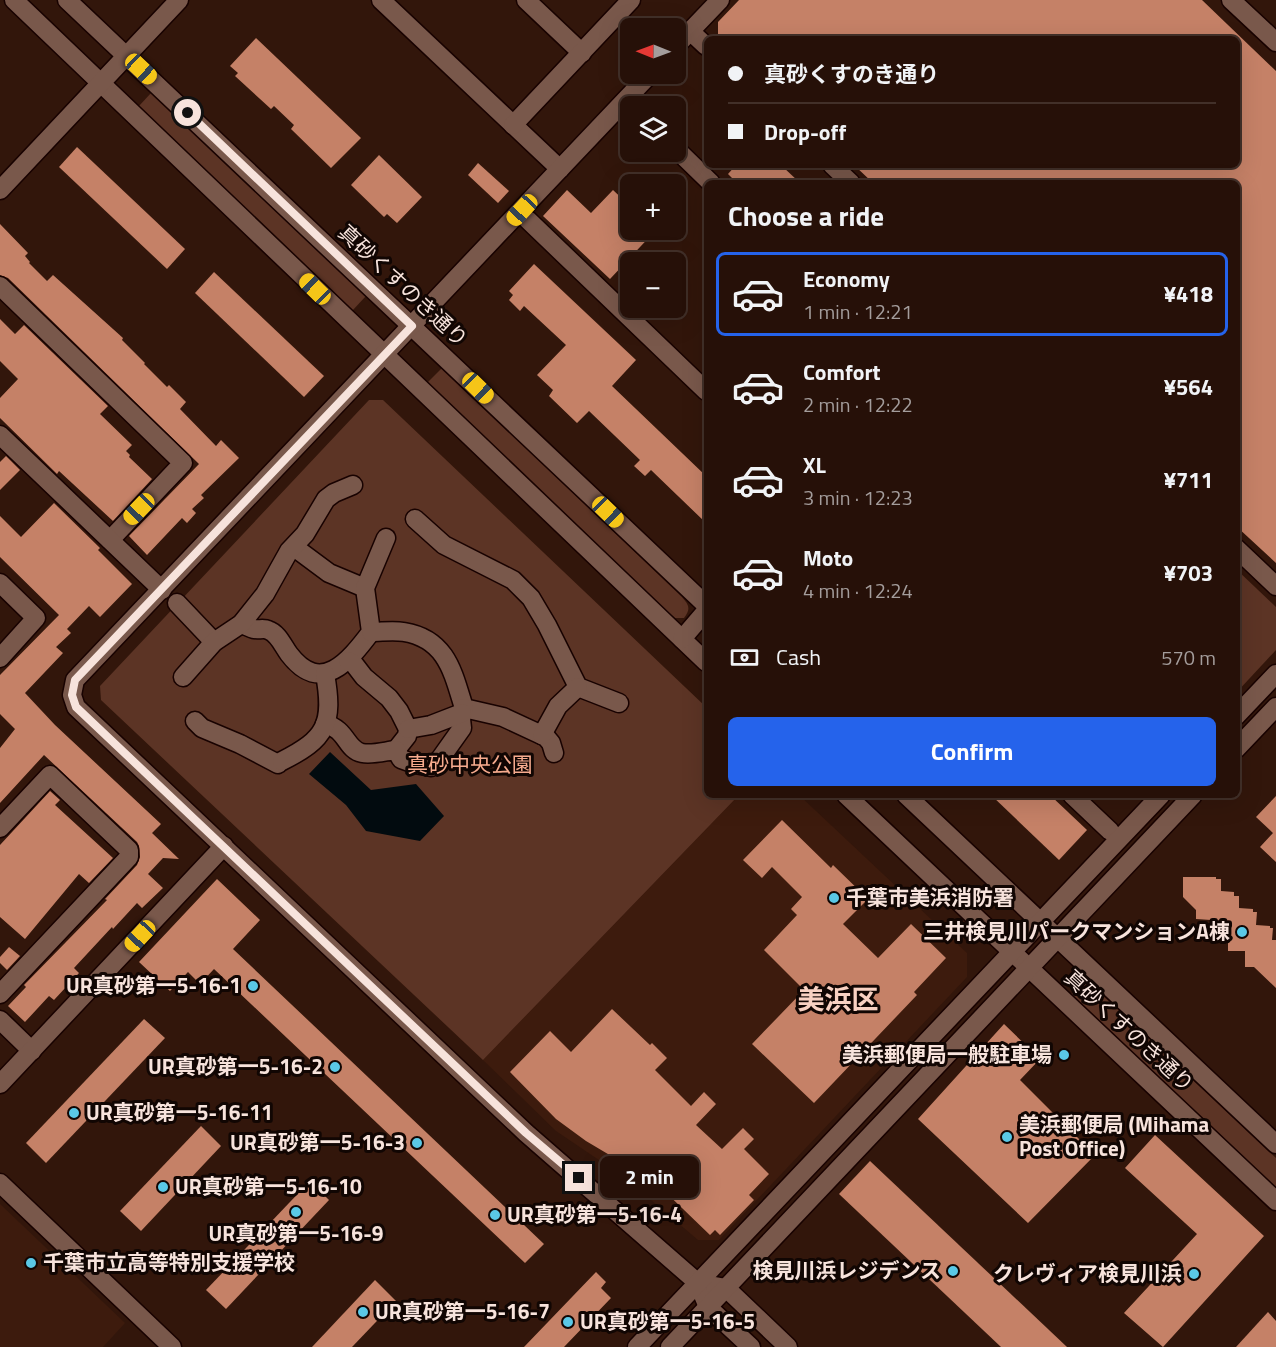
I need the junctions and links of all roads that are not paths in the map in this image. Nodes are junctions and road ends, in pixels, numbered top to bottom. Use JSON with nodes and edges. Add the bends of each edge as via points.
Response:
{"nodes":[{"id":1,"x":14,"y":0,"type":"edge"},
{"id":2,"x":67,"y":0,"type":"edge"},
{"id":3,"x":179,"y":0,"type":"edge"},
{"id":4,"x":381,"y":0,"type":"edge"},
{"id":5,"x":526,"y":0,"type":"edge"},
{"id":6,"x":631,"y":0,"type":"edge"},
{"id":7,"x":720,"y":0,"type":"edge"},
{"id":8,"x":1231,"y":0,"type":"edge"},
{"id":9,"x":690,"y":31,"type":"junction"},
{"id":10,"x":686,"y":35,"type":"edge"},
{"id":11,"x":1276,"y":42,"type":"edge"},
{"id":12,"x":704,"y":44,"type":"edge"},
{"id":13,"x":582,"y":53,"type":"junction"},
{"id":14,"x":127,"y":55,"type":"junction"},
{"id":15,"x":100,"y":84,"type":"junction"},
{"id":16,"x":641,"y":84,"type":"edge"},
{"id":17,"x":513,"y":125,"type":"junction"},
{"id":18,"x":686,"y":159,"type":"edge"},
{"id":19,"x":835,"y":168,"type":"edge"},
{"id":20,"x":560,"y":169,"type":"junction"},
{"id":21,"x":708,"y":180,"type":"edge"},
{"id":22,"x":848,"y":180,"type":"edge"},
{"id":23,"x":0,"y":189,"type":"edge"},
{"id":24,"x":528,"y":220,"type":"dead end"},
{"id":25,"x":0,"y":286,"type":"edge"},
{"id":26,"x":412,"y":326,"type":"junction"},
{"id":27,"x":384,"y":355,"type":"junction"},
{"id":28,"x":704,"y":389,"type":"edge"},
{"id":29,"x":0,"y":435,"type":"edge"},
{"id":30,"x":353,"y":485,"type":"dead end"},
{"id":31,"x":415,"y":519,"type":"dead end"},
{"id":32,"x":386,"y":538,"type":"dead end"},
{"id":33,"x":110,"y":540,"type":"junction"},
{"id":34,"x":294,"y":547,"type":"junction"},
{"id":35,"x":1240,"y":552,"type":"edge"},
{"id":36,"x":0,"y":583,"type":"edge"},
{"id":37,"x":1276,"y":586,"type":"edge"},
{"id":38,"x":364,"y":588,"type":"junction"},
{"id":39,"x":162,"y":590,"type":"junction"},
{"id":40,"x":177,"y":603,"type":"dead end"},
{"id":41,"x":704,"y":603,"type":"edge"},
{"id":42,"x":704,"y":613,"type":"edge"},
{"id":43,"x":241,"y":624,"type":"junction"},
{"id":44,"x":371,"y":632,"type":"junction"},
{"id":45,"x":682,"y":639,"type":"junction"},
{"id":46,"x":214,"y":642,"type":"junction"},
{"id":47,"x":0,"y":658,"type":"edge"},
{"id":48,"x":704,"y":660,"type":"edge"},
{"id":49,"x":348,"y":661,"type":"junction"},
{"id":50,"x":1276,"y":674,"type":"edge"},
{"id":51,"x":325,"y":675,"type":"junction"},
{"id":52,"x":183,"y":677,"type":"dead end"},
{"id":53,"x":578,"y":687,"type":"junction"},
{"id":54,"x":619,"y":703,"type":"dead end"},
{"id":55,"x":1276,"y":707,"type":"edge"},
{"id":56,"x":463,"y":711,"type":"junction"},
{"id":57,"x":1240,"y":712,"type":"edge"},
{"id":58,"x":195,"y":722,"type":"dead end"},
{"id":59,"x":326,"y":724,"type":"junction"},
{"id":60,"x":408,"y":729,"type":"junction"},
{"id":61,"x":542,"y":735,"type":"junction"},
{"id":62,"x":1240,"y":745,"type":"edge"},
{"id":63,"x":396,"y":750,"type":"junction"},
{"id":64,"x":554,"y":753,"type":"dead end"},
{"id":65,"x":849,"y":798,"type":"edge"},
{"id":66,"x":909,"y":798,"type":"edge"},
{"id":67,"x":1075,"y":798,"type":"edge"},
{"id":68,"x":1158,"y":798,"type":"edge"},
{"id":69,"x":1190,"y":798,"type":"edge"},
{"id":70,"x":0,"y":828,"type":"edge"},
{"id":71,"x":1110,"y":831,"type":"dead end"},
{"id":72,"x":224,"y":846,"type":"junction"},
{"id":73,"x":1040,"y":922,"type":"junction"},
{"id":74,"x":1057,"y":938,"type":"junction"},
{"id":75,"x":1012,"y":952,"type":"junction"},
{"id":76,"x":1029,"y":968,"type":"junction"},
{"id":77,"x":0,"y":994,"type":"edge"},
{"id":78,"x":0,"y":1020,"type":"edge"},
{"id":79,"x":32,"y":1051,"type":"junction"},
{"id":80,"x":0,"y":1084,"type":"edge"},
{"id":81,"x":1276,"y":1144,"type":"edge"},
{"id":82,"x":0,"y":1183,"type":"edge"},
{"id":83,"x":1276,"y":1201,"type":"edge"},
{"id":84,"x":699,"y":1283,"type":"junction"},
{"id":85,"x":726,"y":1288,"type":"junction"},
{"id":86,"x":708,"y":1307,"type":"junction"},
{"id":87,"x":172,"y":1347,"type":"edge"},
{"id":88,"x":638,"y":1347,"type":"edge"},
{"id":89,"x":670,"y":1347,"type":"edge"},
{"id":90,"x":751,"y":1347,"type":"edge"},
{"id":91,"x":788,"y":1347,"type":"edge"}],
"edges":[{"from":1,"to":15,"type":"street"},
{"from":2,"to":14,"type":"street","name":"真砂くすのき通り"},
{"from":3,"to":14,"type":"street"},
{"from":4,"to":17,"type":"street"},
{"from":5,"to":13,"type":"street"},
{"from":6,"to":13,"type":"street"},
{"from":7,"to":9,"type":"street"},
{"from":8,"to":11,"type":"street"},
{"from":9,"to":10,"type":"street"},
{"from":9,"to":12,"type":"street"},
{"from":13,"to":17,"type":"street"},
{"from":14,"to":15,"type":"street"},
{"from":14,"to":26,"type":"street","name":"真砂くすのき通り"},
{"from":15,"to":23,"type":"street"},
{"from":15,"to":27,"type":"street"},
{"from":16,"to":20,"type":"street"},
{"from":17,"to":20,"type":"street"},
{"from":18,"to":21,"type":"street"},
{"from":19,"to":22,"type":"street"},
{"from":20,"to":26,"type":"street"},
{"from":24,"to":28,"type":"street"},
{"from":25,"to":33,"type":"street","via":[[183,463]]},
{"from":26,"to":27,"type":"street"},
{"from":26,"to":41,"type":"street","name":"真砂くすのき通り"},
{"from":27,"to":39,"type":"street"},
{"from":27,"to":45,"type":"street"},
{"from":29,"to":33,"type":"street"},
{"from":30,"to":34,"type":"street","via":[[326,499]]},
{"from":31,"to":53,"type":"street","via":[[444,545],[513,580],[525,592],[547,624]]},
{"from":32,"to":38,"type":"street"},
{"from":33,"to":39,"type":"street"},
{"from":34,"to":38,"type":"street","via":[[329,573]]},
{"from":34,"to":43,"type":"street"},
{"from":35,"to":37,"type":"street"},
{"from":36,"to":47,"type":"street","via":[[36,618]]},
{"from":38,"to":44,"type":"street"},
{"from":39,"to":72,"type":"street","via":[[75,680],[72,695],[76,707]]},
{"from":40,"to":46,"type":"street"},
{"from":42,"to":45,"type":"street"},
{"from":43,"to":46,"type":"street"},
{"from":43,"to":51,"type":"street","via":[[268,630],[299,665]]},
{"from":44,"to":49,"type":"street"},
{"from":44,"to":56,"type":"street","via":[[406,632],[439,648],[448,660]]},
{"from":45,"to":48,"type":"street"},
{"from":46,"to":52,"type":"street"},
{"from":49,"to":51,"type":"street"},
{"from":49,"to":60,"type":"street","via":[[389,698]]},
{"from":50,"to":57,"type":"street"},
{"from":51,"to":59,"type":"street"},
{"from":53,"to":54,"type":"street"},
{"from":53,"to":61,"type":"street","via":[[558,706]]},
{"from":55,"to":62,"type":"street"},
{"from":56,"to":60,"type":"street","via":[[431,725]]},
{"from":56,"to":61,"type":"street","via":[[503,717]]},
{"from":56,"to":63,"type":"street","via":[[462,728],[431,767],[401,759]]},
{"from":58,"to":59,"type":"street","via":[[280,763],[314,743]]},
{"from":59,"to":63,"type":"street","via":[[340,730],[361,753]]},
{"from":60,"to":63,"type":"street"},
{"from":61,"to":64,"type":"street"},
{"from":65,"to":75,"type":"street","name":"真砂くすのき通り"},
{"from":66,"to":73,"type":"street","name":"真砂くすのき通り"},
{"from":67,"to":71,"type":"street"},
{"from":68,"to":73,"type":"street"},
{"from":69,"to":74,"type":"street"},
{"from":70,"to":77,"type":"street","via":[[50,775],[129,850],[129,857]]},
{"from":72,"to":79,"type":"street"},
{"from":72,"to":84,"type":"street","via":[[526,1133]]},
{"from":73,"to":74,"type":"street","name":"真砂くすのき通り"},
{"from":73,"to":75,"type":"street"},
{"from":74,"to":76,"type":"street"},
{"from":74,"to":81,"type":"street","name":"真砂くすのき通り"},
{"from":75,"to":76,"type":"street","name":"真砂くすのき通り"},
{"from":75,"to":84,"type":"street"},
{"from":76,"to":83,"type":"street","name":"真砂くすのき通り"},
{"from":76,"to":85,"type":"street"},
{"from":78,"to":79,"type":"street"},
{"from":79,"to":80,"type":"street"},
{"from":82,"to":87,"type":"street"},
{"from":84,"to":85,"type":"street"},
{"from":84,"to":86,"type":"street"},
{"from":84,"to":88,"type":"street"},
{"from":85,"to":86,"type":"street"},
{"from":85,"to":91,"type":"street"},
{"from":86,"to":89,"type":"street"},
{"from":86,"to":90,"type":"street"}]}
